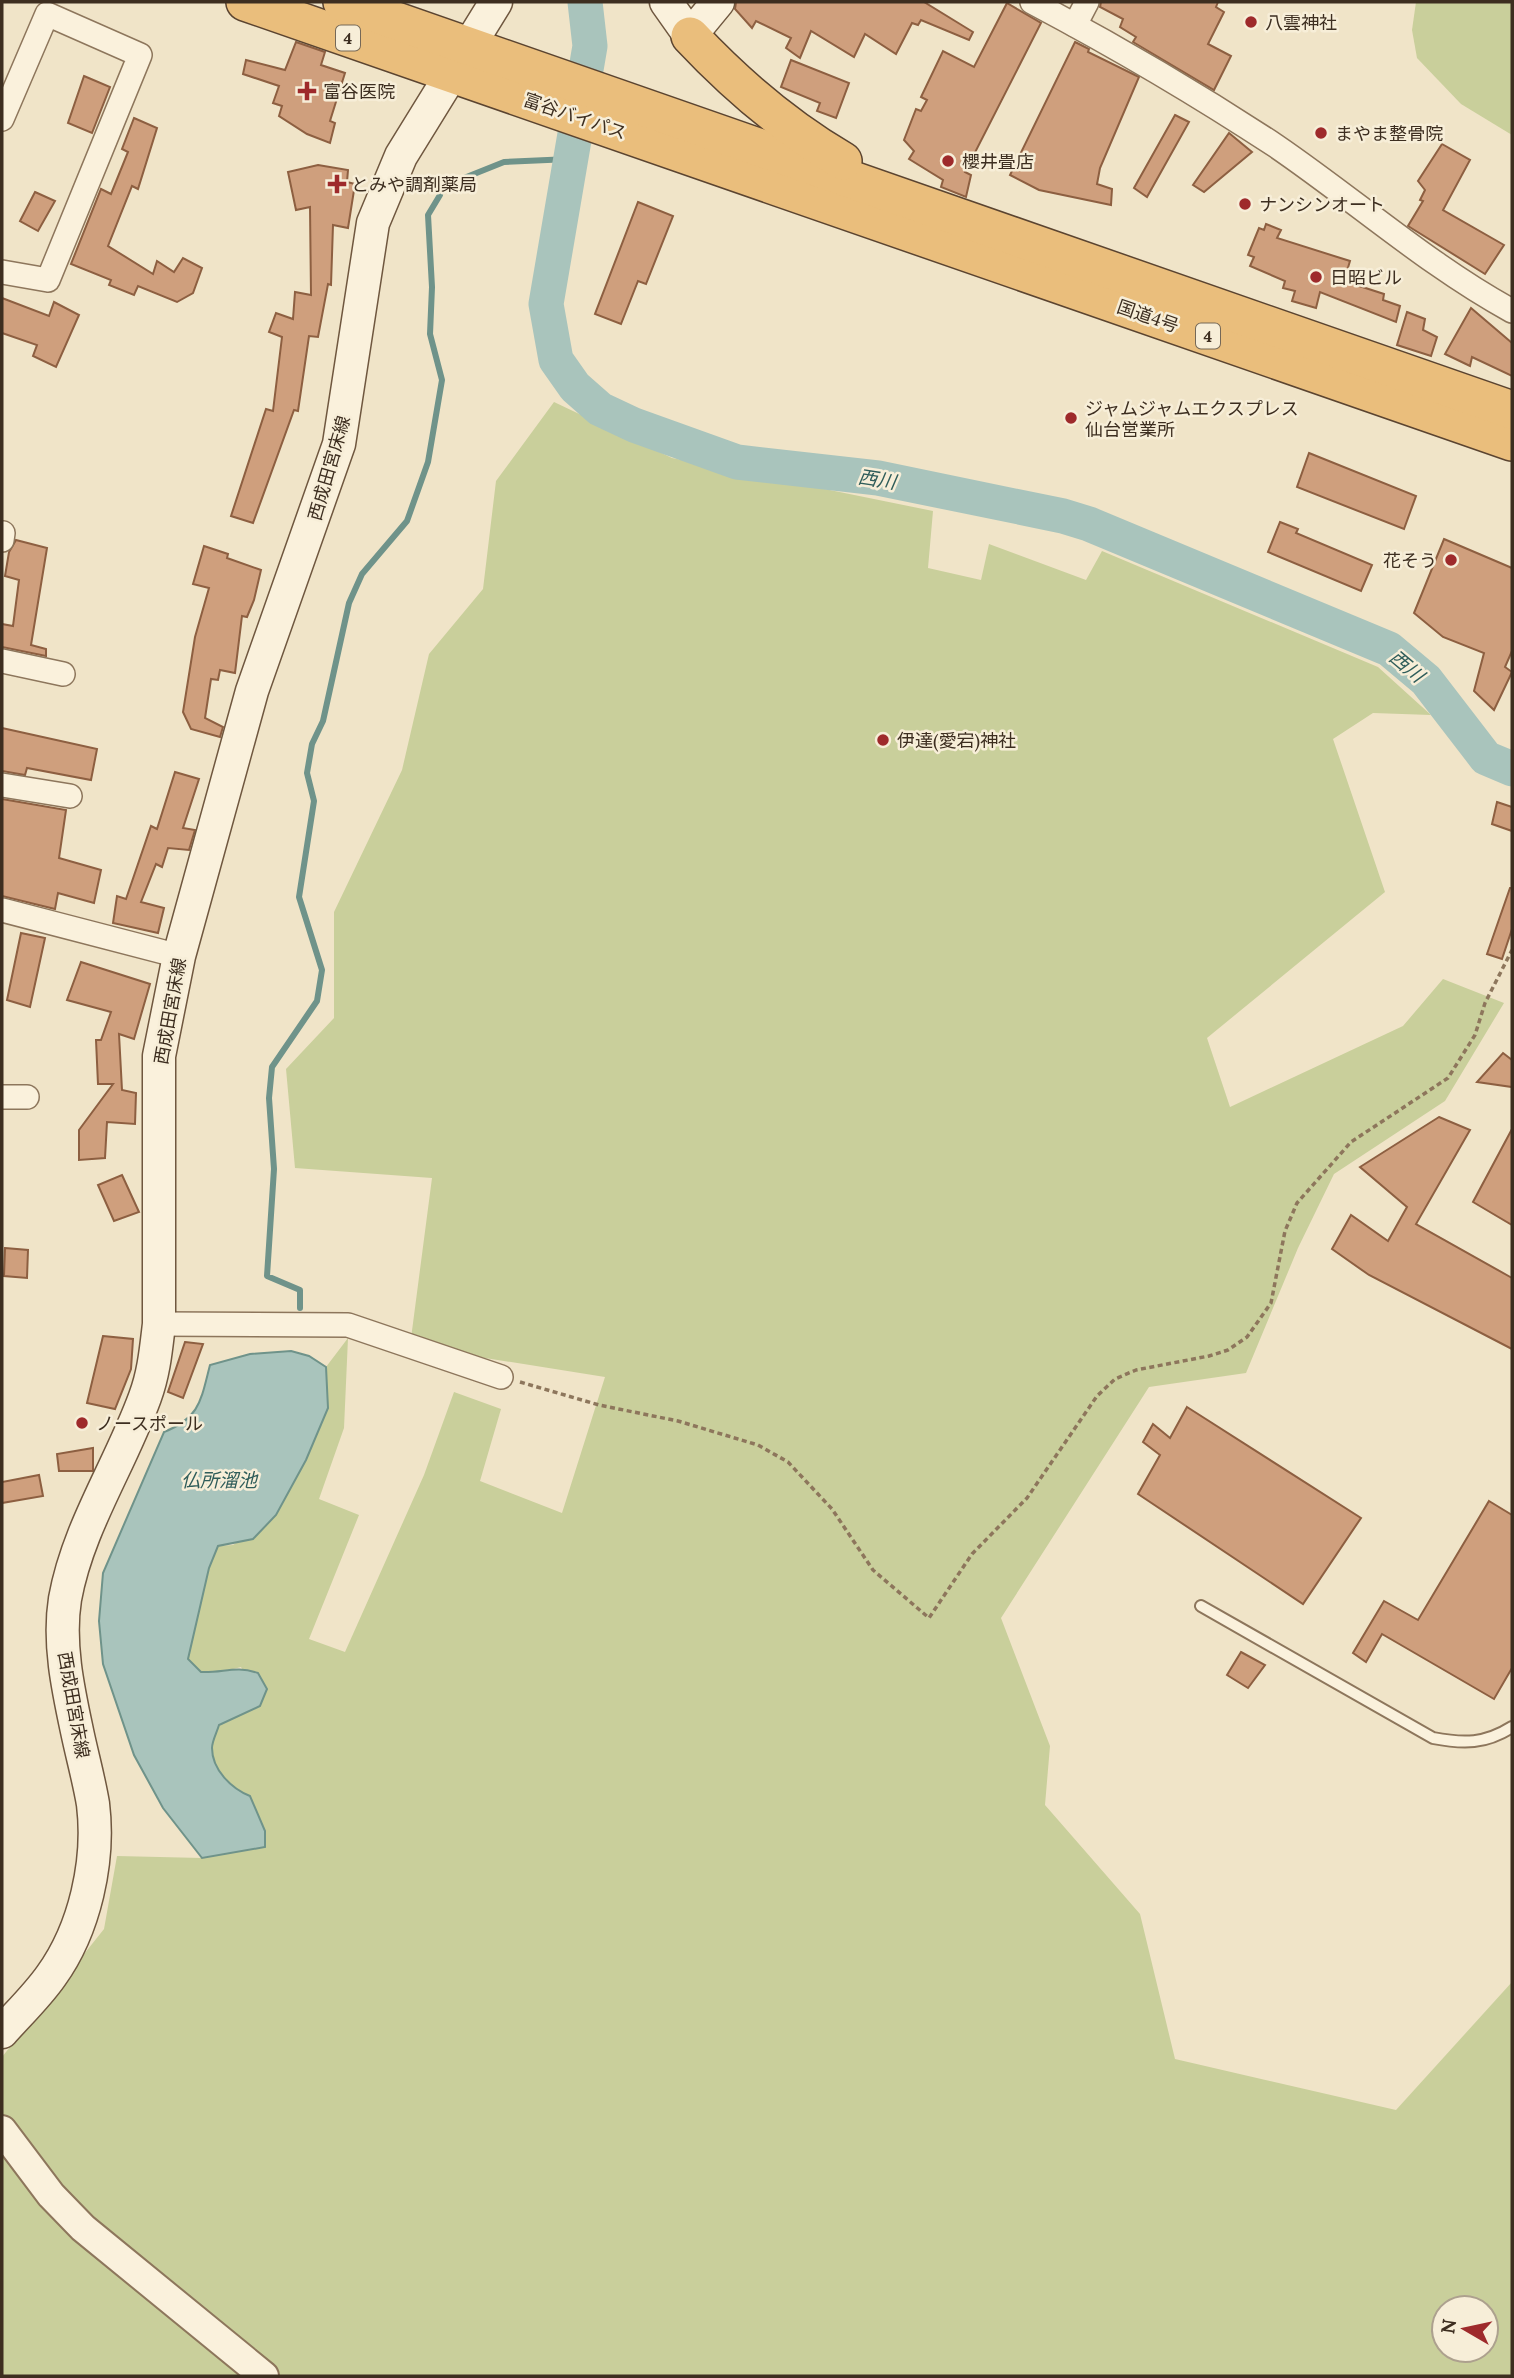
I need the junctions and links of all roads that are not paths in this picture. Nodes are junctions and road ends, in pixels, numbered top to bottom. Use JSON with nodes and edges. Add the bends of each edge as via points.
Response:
{"nodes":[{"id":1,"x":246,"y":2,"type":"edge"},
{"id":2,"x":342,"y":2,"type":"edge"},
{"id":3,"x":496,"y":2,"type":"edge"},
{"id":4,"x":666,"y":2,"type":"edge"},
{"id":5,"x":718,"y":2,"type":"edge"},
{"id":6,"x":1032,"y":2,"type":"edge"},
{"id":7,"x":1087,"y":2,"type":"edge"},
{"id":8,"x":1075,"y":25,"type":"junction"},
{"id":9,"x":690,"y":36,"type":"junction"},
{"id":10,"x":460,"y":60,"type":"junction"},
{"id":11,"x":2,"y":119,"type":"edge"},
{"id":12,"x":910,"y":218,"type":"junction"},
{"id":13,"x":2,"y":272,"type":"edge"},
{"id":14,"x":1512,"y":311,"type":"edge"},
{"id":15,"x":1512,"y":410,"type":"edge"},
{"id":16,"x":1512,"y":442,"type":"edge"},
{"id":17,"x":3,"y":533,"type":"edge"},
{"id":18,"x":2,"y":540,"type":"edge"},
{"id":19,"x":2,"y":661,"type":"edge"},
{"id":20,"x":63,"y":674,"type":"dead end"},
{"id":21,"x":2,"y":785,"type":"edge"},
{"id":22,"x":70,"y":796,"type":"dead end"},
{"id":23,"x":2,"y":910,"type":"edge"},
{"id":24,"x":179,"y":956,"type":"junction"},
{"id":25,"x":2,"y":1097,"type":"edge"},
{"id":26,"x":27,"y":1097,"type":"dead end"},
{"id":27,"x":159,"y":1324,"type":"junction"},
{"id":28,"x":501,"y":1377,"type":"road end"},
{"id":29,"x":1201,"y":1606,"type":"dead end"},
{"id":30,"x":1512,"y":1727,"type":"edge"},
{"id":31,"x":2,"y":2032,"type":"edge"},
{"id":32,"x":2,"y":2130,"type":"edge"},
{"id":33,"x":264,"y":2376,"type":"edge"}],
"edges":[{"from":1,"to":10,"type":"highway","name":"富谷バイパス","number":"4"},
{"from":2,"to":10,"type":"highway","name":"富谷バイパス","number":"4"},
{"from":3,"to":10,"type":"main road","name":"西成田宮床線"},
{"from":4,"to":9,"type":"main road"},
{"from":5,"to":9,"type":"main road"},
{"from":6,"to":8,"type":"street"},
{"from":7,"to":8,"type":"street"},
{"from":8,"to":14,"type":"street","via":[[1277,147]]},
{"from":9,"to":12,"type":"highway","via":[[750,95]]},
{"from":10,"to":12,"type":"highway","name":"富谷バイパス","number":"4"},
{"from":10,"to":24,"type":"main road","name":"西成田宮床線","via":[[401,156],[373,223],[339,444],[252,691]]},
{"from":11,"to":13,"type":"street","via":[[47,14],[140,55],[48,280]]},
{"from":12,"to":15,"type":"highway","name":"国道4号","number":"4"},
{"from":12,"to":16,"type":"highway","name":"国道4号","number":"4"},
{"from":17,"to":18,"type":"street"},
{"from":19,"to":20,"type":"street"},
{"from":21,"to":22,"type":"street"},
{"from":23,"to":24,"type":"street"},
{"from":24,"to":27,"type":"main road","name":"西成田宮床線","via":[[159,1056]]},
{"from":25,"to":26,"type":"street"},
{"from":27,"to":28,"type":"street","via":[[348,1325]]},
{"from":27,"to":31,"type":"main road","name":"西成田宮床線","via":[[146,1396],[87,1526],[65,1602],[67,1683],[93,1805],[88,1893],[73,1936],[51,1976]]},
{"from":29,"to":30,"type":"lane","via":[[1433,1738],[1483,1742]]},
{"from":32,"to":33,"type":"street","via":[[51,2195],[83,2228]]}]}
